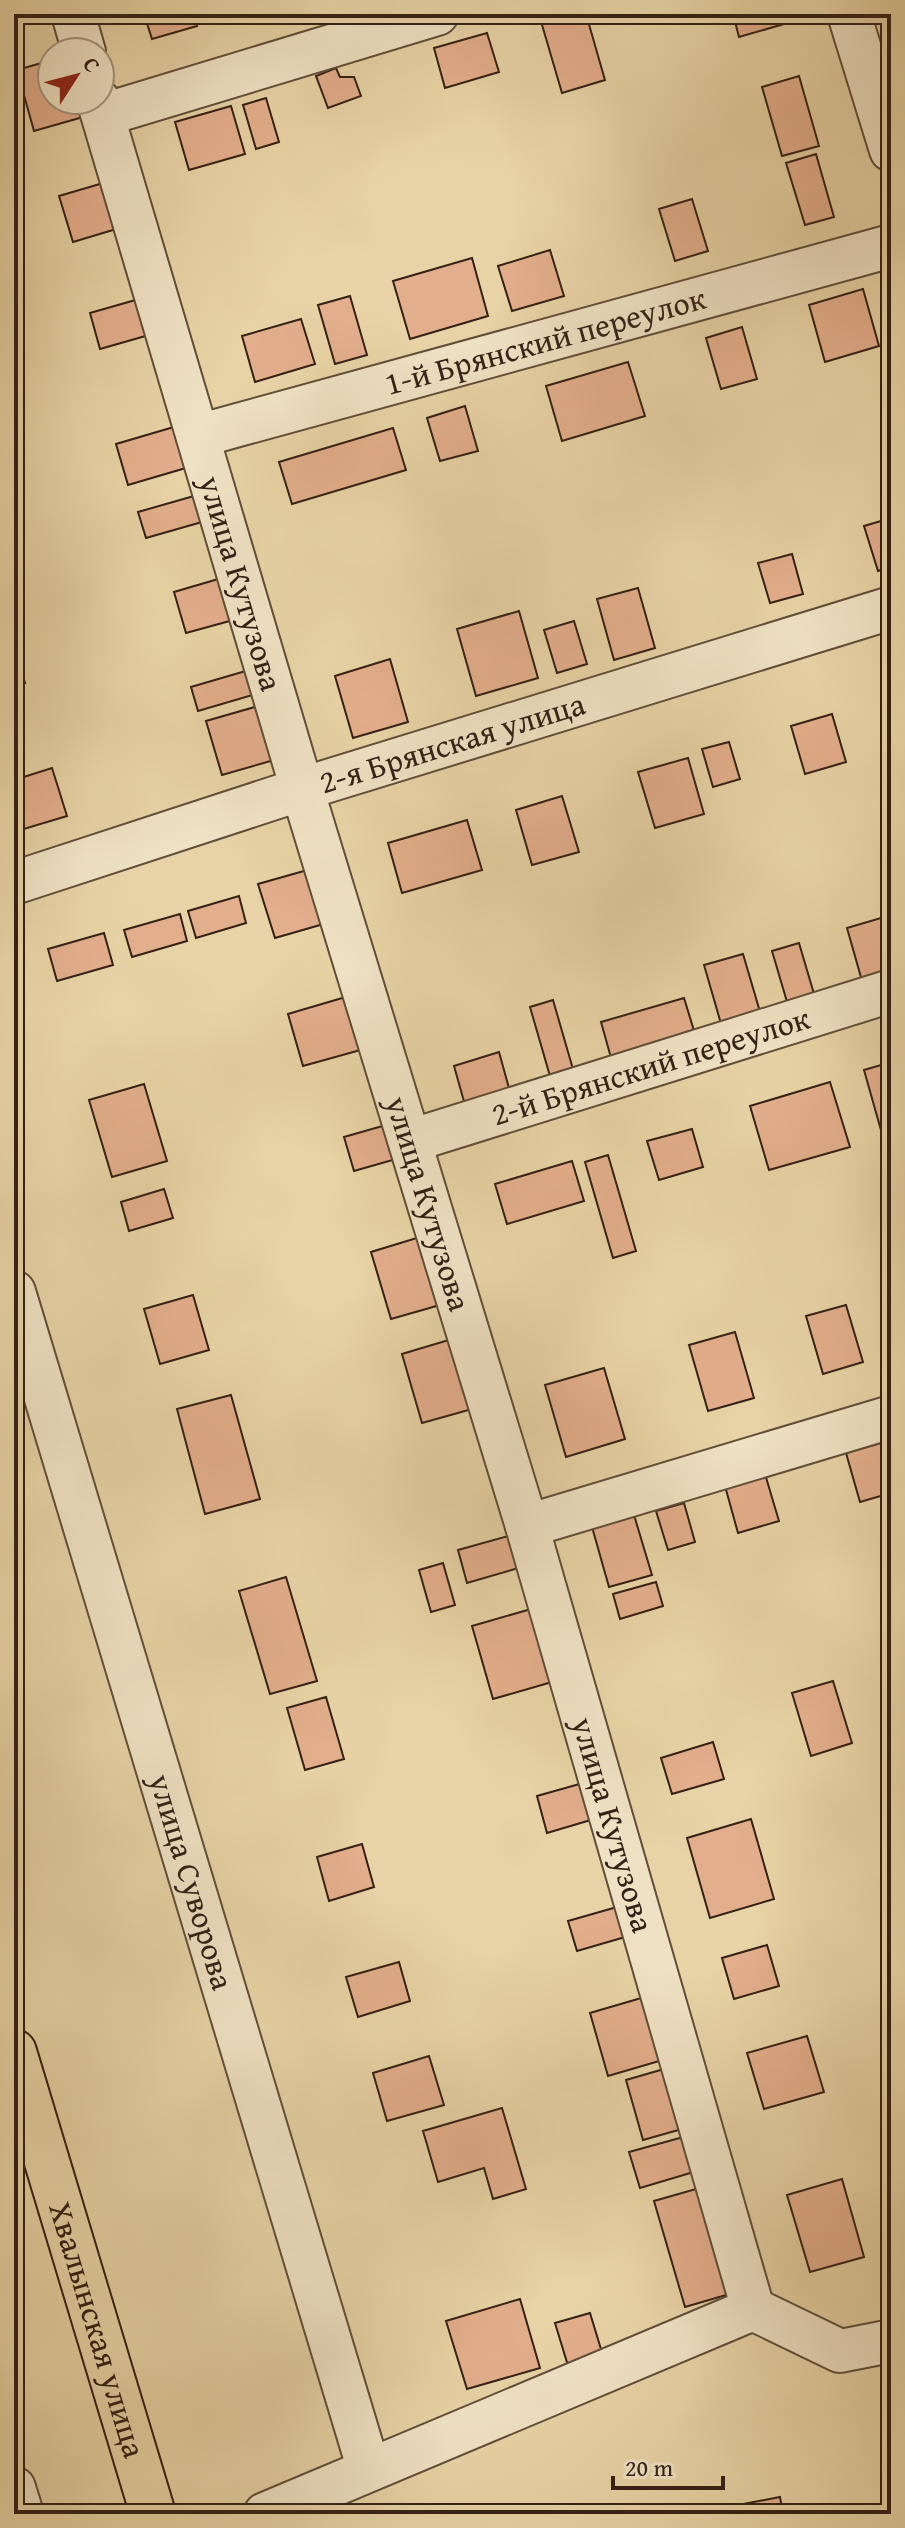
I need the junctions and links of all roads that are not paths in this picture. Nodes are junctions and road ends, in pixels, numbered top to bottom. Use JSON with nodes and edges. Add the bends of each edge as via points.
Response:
{"nodes":[{"id":1,"x":73,"y":14,"type":"edge"},
{"id":2,"x":437,"y":14,"type":"edge"},
{"id":3,"x":849,"y":14,"type":"edge"},
{"id":4,"x":79,"y":36,"type":"edge"},
{"id":5,"x":116,"y":103,"type":"edge"},
{"id":6,"x":103,"y":116,"type":"edge"},
{"id":7,"x":891,"y":150,"type":"edge"},
{"id":8,"x":891,"y":246,"type":"edge"},
{"id":9,"x":198,"y":436,"type":"junction"},
{"id":10,"x":891,"y":608,"type":"edge"},
{"id":11,"x":302,"y":789,"type":"junction"},
{"id":12,"x":14,"y":883,"type":"edge"},
{"id":13,"x":891,"y":991,"type":"edge"},
{"id":14,"x":410,"y":1141,"type":"junction"},
{"id":15,"x":14,"y":1292,"type":"edge"},
{"id":16,"x":891,"y":1417,"type":"edge"},
{"id":17,"x":527,"y":1526,"type":"junction"},
{"id":18,"x":14,"y":2052,"type":"edge"},
{"id":19,"x":753,"y":2309,"type":"junction"},
{"id":20,"x":891,"y":2341,"type":"edge"},
{"id":21,"x":369,"y":2470,"type":"junction"},
{"id":22,"x":14,"y":2488,"type":"edge"},
{"id":23,"x":22,"y":2514,"type":"edge"},
{"id":24,"x":153,"y":2514,"type":"edge"},
{"id":25,"x":265,"y":2514,"type":"edge"}],
"edges":[{"from":1,"to":4,"type":"street"},
{"from":2,"to":5,"type":"street"},
{"from":3,"to":7,"type":"street"},
{"from":6,"to":9,"type":"street","name":"улица Кутузова"},
{"from":8,"to":9,"type":"street","name":"1-й Брянский переулок"},
{"from":9,"to":11,"type":"street","name":"улица Кутузова"},
{"from":10,"to":11,"type":"street","name":"2-я Брянская улица"},
{"from":11,"to":12,"type":"street","name":"2-я Брянская улица"},
{"from":11,"to":14,"type":"street","name":"улица Кутузова"},
{"from":13,"to":14,"type":"street","name":"2-й Брянский переулок"},
{"from":14,"to":17,"type":"street","name":"улица Кутузова"},
{"from":15,"to":21,"type":"street","name":"улица Суворова"},
{"from":16,"to":17,"type":"street"},
{"from":17,"to":19,"type":"street","name":"улица Кутузова"},
{"from":18,"to":24,"type":"main road","name":"Хвалынская улица"},
{"from":19,"to":20,"type":"street","via":[[840,2351]]},
{"from":19,"to":21,"type":"street"},
{"from":21,"to":25,"type":"street"},
{"from":22,"to":23,"type":"street"}]}
